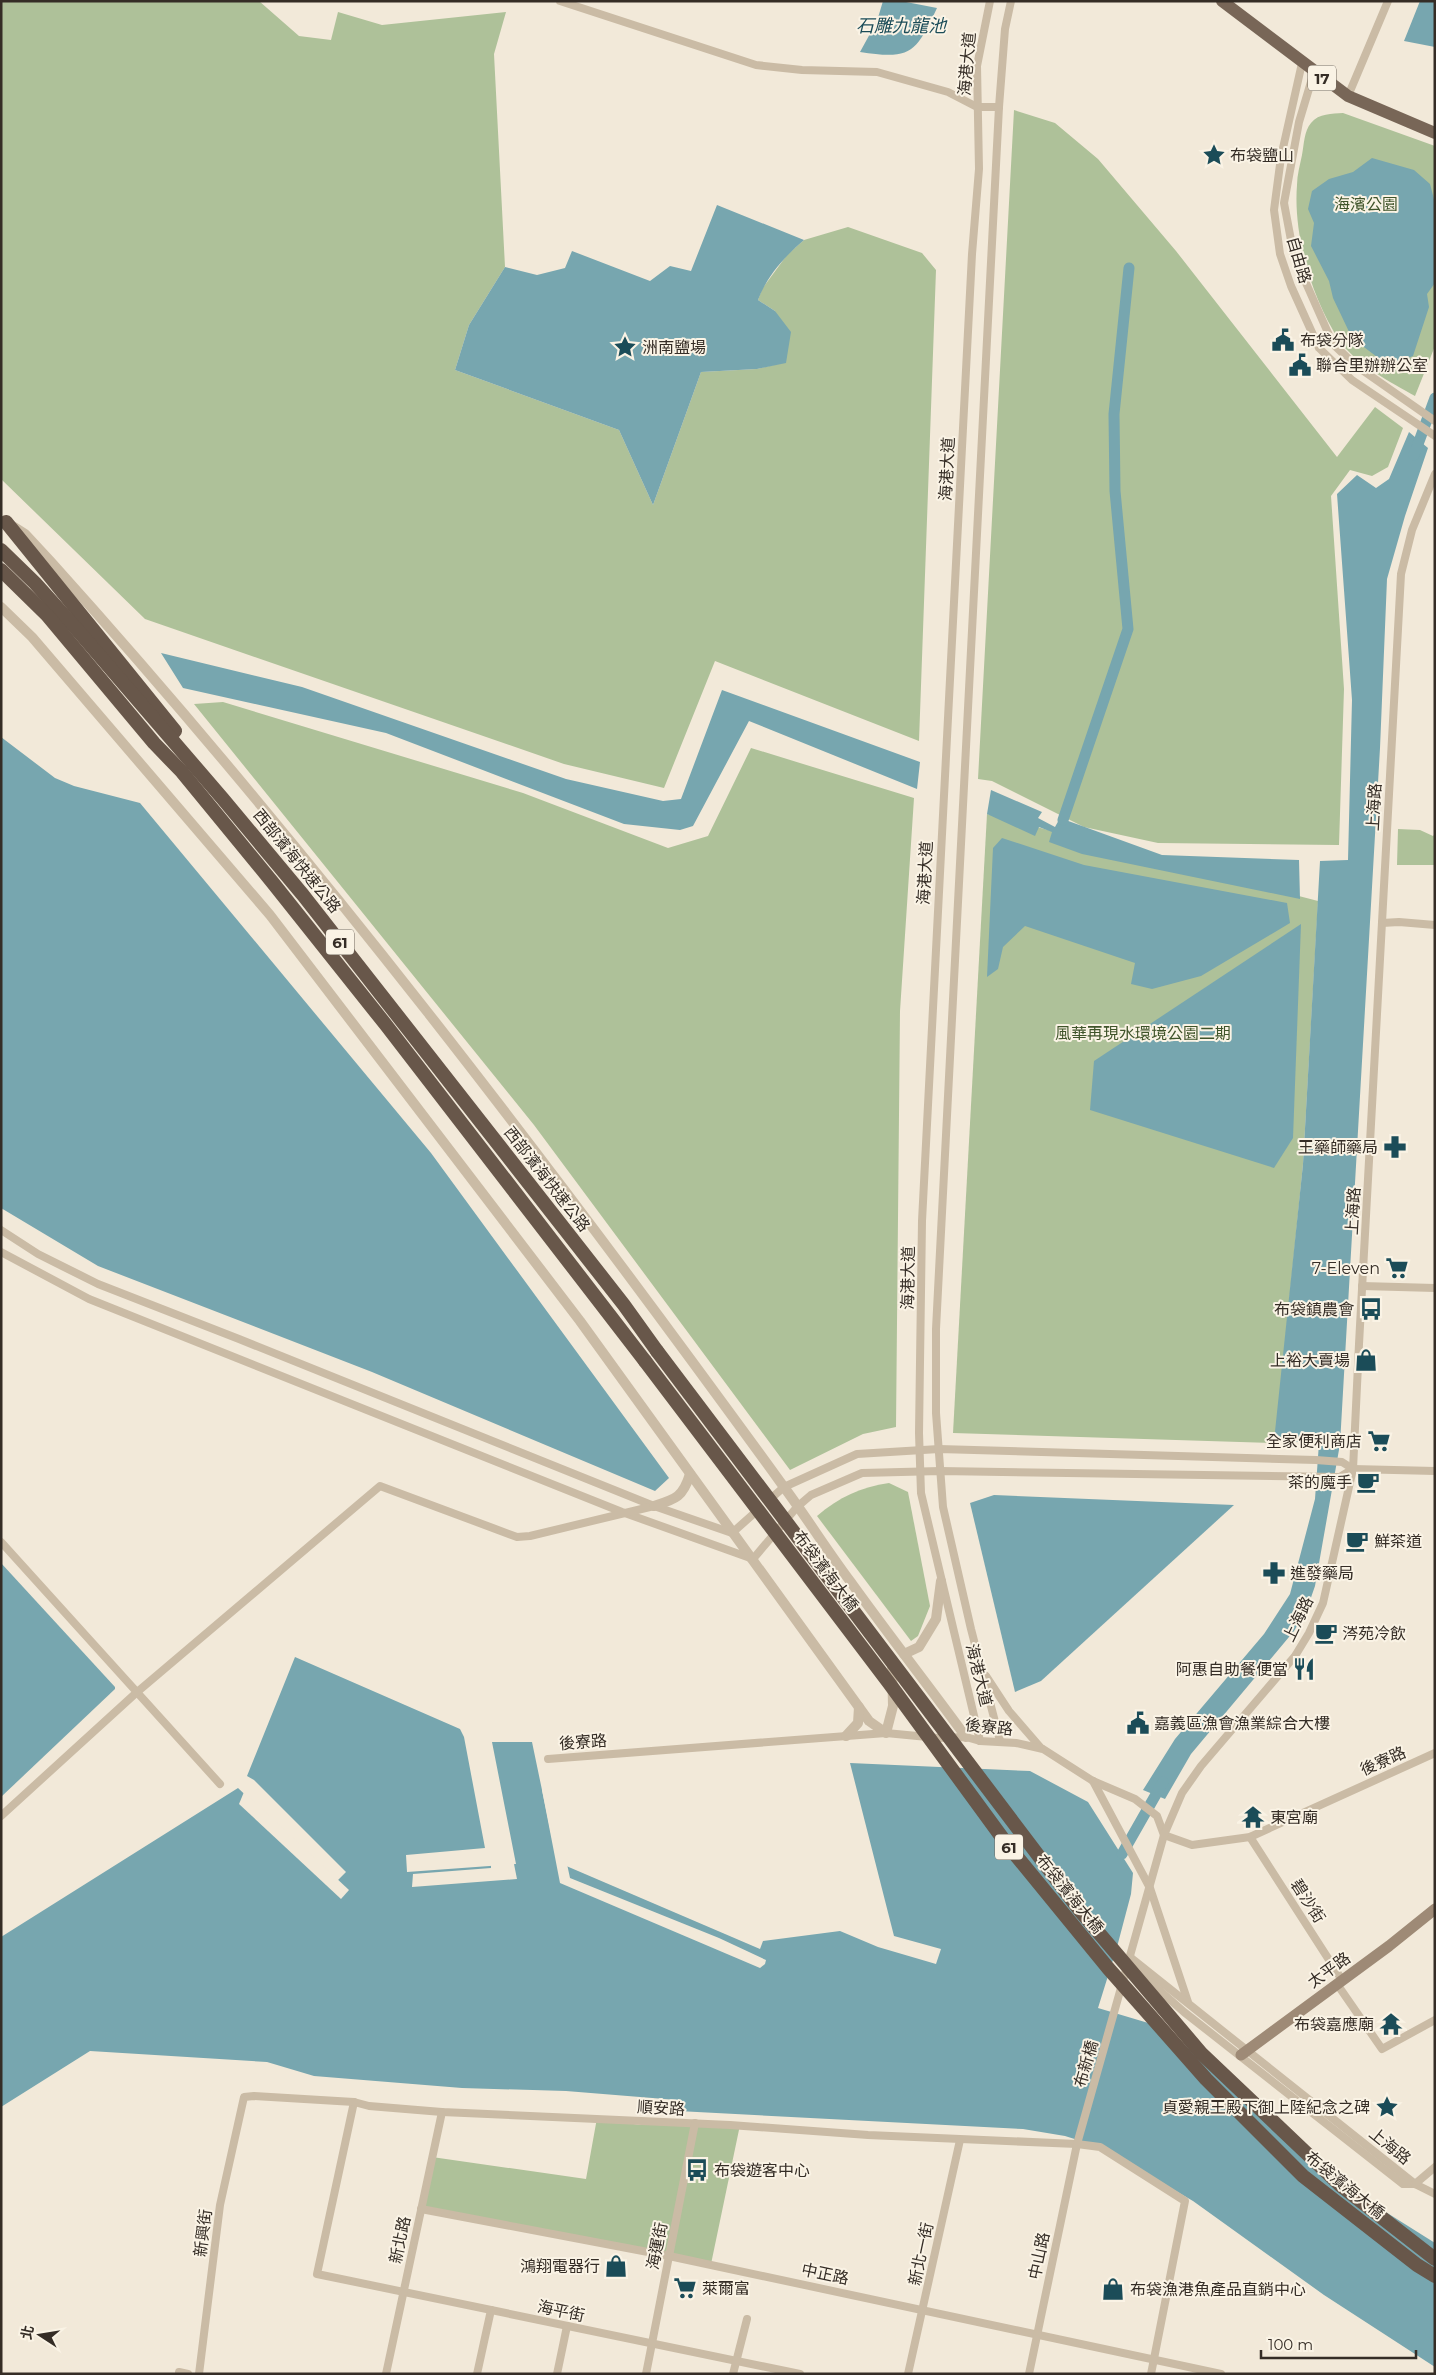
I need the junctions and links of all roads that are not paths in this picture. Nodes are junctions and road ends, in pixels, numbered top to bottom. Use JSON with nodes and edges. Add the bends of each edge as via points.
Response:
{"nodes":[{"id":1,"x":560,"y":1,"type":"edge"},
{"id":2,"x":990,"y":1,"type":"edge"},
{"id":3,"x":1010,"y":1,"type":"edge"},
{"id":4,"x":1222,"y":1,"type":"edge"},
{"id":5,"x":1388,"y":1,"type":"edge"},
{"id":6,"x":1302,"y":64,"type":"junction"},
{"id":7,"x":1314,"y":72,"type":"junction"},
{"id":8,"x":1348,"y":96,"type":"junction"},
{"id":9,"x":977,"y":107,"type":"junction"},
{"id":10,"x":1000,"y":107,"type":"junction"},
{"id":11,"x":1435,"y":133,"type":"edge"},
{"id":12,"x":1435,"y":421,"type":"edge"},
{"id":13,"x":1435,"y":436,"type":"edge"},
{"id":14,"x":1435,"y":474,"type":"edge"},
{"id":15,"x":4,"y":520,"type":"edge"},
{"id":16,"x":1,"y":550,"type":"edge"},
{"id":17,"x":1,"y":570,"type":"edge"},
{"id":18,"x":1,"y":580,"type":"edge"},
{"id":19,"x":1,"y":607,"type":"edge"},
{"id":20,"x":154,"y":743,"type":"junction"},
{"id":21,"x":223,"y":799,"type":"junction"},
{"id":22,"x":1382,"y":923,"type":"junction"},
{"id":23,"x":1435,"y":925,"type":"edge"},
{"id":24,"x":1,"y":1230,"type":"edge"},
{"id":25,"x":1,"y":1252,"type":"edge"},
{"id":26,"x":1362,"y":1286,"type":"junction"},
{"id":27,"x":1435,"y":1288,"type":"edge"},
{"id":28,"x":657,"y":1351,"type":"joint"},
{"id":29,"x":645,"y":1361,"type":"joint"},
{"id":30,"x":939,"y":1449,"type":"junction"},
{"id":31,"x":919,"y":1450,"type":"junction"},
{"id":32,"x":1353,"y":1469,"type":"junction"},
{"id":33,"x":920,"y":1471,"type":"junction"},
{"id":34,"x":940,"y":1471,"type":"junction"},
{"id":35,"x":1435,"y":1471,"type":"edge"},
{"id":36,"x":690,"y":1474,"type":"junction"},
{"id":37,"x":784,"y":1487,"type":"junction"},
{"id":38,"x":654,"y":1506,"type":"junction"},
{"id":39,"x":798,"y":1507,"type":"junction"},
{"id":40,"x":622,"y":1512,"type":"junction"},
{"id":41,"x":732,"y":1533,"type":"junction"},
{"id":42,"x":1,"y":1542,"type":"edge"},
{"id":43,"x":753,"y":1559,"type":"junction"},
{"id":44,"x":941,"y":1581,"type":"junction"},
{"id":45,"x":886,"y":1630,"type":"junction"},
{"id":46,"x":904,"y":1654,"type":"junction"},
{"id":47,"x":982,"y":1671,"type":"junction"},
{"id":48,"x":136,"y":1694,"type":"junction"},
{"id":49,"x":859,"y":1707,"type":"junction"},
{"id":50,"x":886,"y":1733,"type":"junction"},
{"id":51,"x":846,"y":1736,"type":"junction"},
{"id":52,"x":966,"y":1737,"type":"junction"},
{"id":53,"x":980,"y":1741,"type":"junction"},
{"id":54,"x":1000,"y":1741,"type":"junction"},
{"id":55,"x":1043,"y":1749,"type":"junction"},
{"id":56,"x":1435,"y":1754,"type":"edge"},
{"id":57,"x":548,"y":1759,"type":"dead end"},
{"id":58,"x":1093,"y":1781,"type":"junction"},
{"id":59,"x":220,"y":1784,"type":"dead end"},
{"id":60,"x":1,"y":1816,"type":"edge"},
{"id":61,"x":1164,"y":1835,"type":"junction"},
{"id":62,"x":1250,"y":1837,"type":"junction"},
{"id":63,"x":1150,"y":1888,"type":"junction"},
{"id":64,"x":1435,"y":1909,"type":"edge"},
{"id":65,"x":1131,"y":1958,"type":"junction"},
{"id":66,"x":1340,"y":1982,"type":"junction"},
{"id":67,"x":1121,"y":1993,"type":"joint"},
{"id":68,"x":1188,"y":2002,"type":"junction"},
{"id":69,"x":1435,"y":2020,"type":"edge"},
{"id":70,"x":1244,"y":2052,"type":"junction"},
{"id":71,"x":244,"y":2097,"type":"joint"},
{"id":72,"x":354,"y":2102,"type":"junction"},
{"id":73,"x":442,"y":2112,"type":"junction"},
{"id":74,"x":695,"y":2123,"type":"junction"},
{"id":75,"x":960,"y":2140,"type":"junction"},
{"id":76,"x":1077,"y":2144,"type":"junction"},
{"id":77,"x":1435,"y":2167,"type":"edge"},
{"id":78,"x":1415,"y":2184,"type":"junction"},
{"id":79,"x":1435,"y":2194,"type":"edge"},
{"id":80,"x":420,"y":2209,"type":"junction"},
{"id":81,"x":669,"y":2256,"type":"junction"},
{"id":82,"x":1435,"y":2259,"type":"edge"},
{"id":83,"x":1435,"y":2276,"type":"edge"},
{"id":84,"x":404,"y":2291,"type":"junction"},
{"id":85,"x":924,"y":2309,"type":"junction"},
{"id":86,"x":491,"y":2310,"type":"junction"},
{"id":87,"x":746,"y":2318,"type":"dead end"},
{"id":88,"x":567,"y":2326,"type":"junction"},
{"id":89,"x":1037,"y":2333,"type":"junction"},
{"id":90,"x":652,"y":2344,"type":"junction"},
{"id":91,"x":1154,"y":2359,"type":"junction"},
{"id":92,"x":736,"y":2361,"type":"junction"},
{"id":93,"x":199,"y":2374,"type":"edge"},
{"id":94,"x":386,"y":2374,"type":"edge"},
{"id":95,"x":477,"y":2374,"type":"edge"},
{"id":96,"x":557,"y":2374,"type":"edge"},
{"id":97,"x":646,"y":2374,"type":"edge"},
{"id":98,"x":733,"y":2374,"type":"edge"},
{"id":99,"x":800,"y":2374,"type":"edge"},
{"id":100,"x":908,"y":2374,"type":"edge"},
{"id":101,"x":1029,"y":2374,"type":"edge"},
{"id":102,"x":1151,"y":2374,"type":"edge"},
{"id":103,"x":1221,"y":2374,"type":"edge"}],
"edges":[{"from":1,"to":9,"type":"street","via":[[756,65],[877,72],[948,92]]},
{"from":2,"to":9,"type":"street","name":"海港大道","via":[[977,66]]},
{"from":3,"to":10,"type":"street","name":"海港大道"},
{"from":4,"to":6,"type":"main road","number":"17"},
{"from":5,"to":8,"type":"street"},
{"from":6,"to":7,"type":"main road","number":"17"},
{"from":6,"to":13,"type":"street","name":"自由路","via":[[1280,157],[1274,210],[1280,254],[1291,286],[1319,348],[1352,380]]},
{"from":7,"to":8,"type":"main road","number":"17"},
{"from":7,"to":12,"type":"street","name":"自由路","via":[[1299,122],[1284,203],[1294,256],[1333,344],[1355,365]]},
{"from":8,"to":11,"type":"main road","number":"17"},
{"from":9,"to":10,"type":"street"},
{"from":9,"to":31,"type":"street","name":"海港大道","via":[[979,169],[922,1222]]},
{"from":10,"to":30,"type":"street","name":"海港大道","via":[[936,1329]]},
{"from":14,"to":22,"type":"street","name":"上海路","via":[[1412,530],[1401,574]]},
{"from":15,"to":21,"type":"highway","via":[[176,731]]},
{"from":15,"to":37,"type":"street","via":[[24,534],[68,580],[318,873],[527,1141]]},
{"from":16,"to":21,"type":"highway","name":"西部濱海快速公路","number":"61","via":[[67,618]]},
{"from":17,"to":20,"type":"highway","name":"西部濱海快速公路","number":"61","via":[[47,615]]},
{"from":18,"to":20,"type":"highway"},
{"from":19,"to":36,"type":"street","via":[[32,637],[270,915],[580,1321]]},
{"from":20,"to":29,"type":"highway","name":"西部濱海快速公路","number":"61","via":[[182,772],[303,920]]},
{"from":21,"to":28,"type":"highway","name":"西部濱海快速公路","number":"61","via":[[309,903]]},
{"from":22,"to":23,"type":"street"},
{"from":22,"to":26,"type":"street","name":"上海路"},
{"from":24,"to":38,"type":"street","via":[[38,1254],[98,1284]]},
{"from":25,"to":40,"type":"street","via":[[89,1299]]},
{"from":26,"to":27,"type":"street"},
{"from":26,"to":32,"type":"street","name":"上海路"},
{"from":28,"to":82,"type":"highway","name":"布袋濱海大橋","number":"61","bridge":true,"via":[[1081,1912],[1201,2053],[1340,2185]]},
{"from":29,"to":83,"type":"highway","name":"布袋濱海大橋","number":"61","bridge":true,"via":[[1009,1847],[1108,1968],[1206,2079],[1303,2176]]},
{"from":30,"to":31,"type":"street"},
{"from":30,"to":32,"type":"street","via":[[1316,1460],[1342,1462]]},
{"from":30,"to":34,"type":"street","name":"海港大道"},
{"from":31,"to":33,"type":"street","name":"海港大道"},
{"from":31,"to":37,"type":"street","via":[[857,1454]]},
{"from":32,"to":34,"type":"street","via":[[1340,1477]]},
{"from":32,"to":35,"type":"street"},
{"from":32,"to":61,"type":"street","name":"上海路","via":[[1323,1603],[1309,1633],[1295,1656],[1196,1773],[1182,1793]]},
{"from":33,"to":34,"type":"street"},
{"from":33,"to":39,"type":"street","via":[[862,1473],[811,1495]]},
{"from":33,"to":44,"type":"street","name":"海港大道","via":[[921,1493]]},
{"from":34,"to":47,"type":"street","name":"海港大道","via":[[943,1507]]},
{"from":36,"to":38,"type":"street","via":[[676,1499]]},
{"from":36,"to":41,"type":"street"},
{"from":37,"to":39,"type":"street"},
{"from":37,"to":41,"type":"street"},
{"from":38,"to":40,"type":"street"},
{"from":38,"to":41,"type":"street"},
{"from":39,"to":43,"type":"street"},
{"from":39,"to":45,"type":"street"},
{"from":40,"to":43,"type":"street"},
{"from":40,"to":48,"type":"street","via":[[517,1537],[380,1486]]},
{"from":41,"to":43,"type":"street"},
{"from":42,"to":48,"type":"street"},
{"from":43,"to":49,"type":"street"},
{"from":44,"to":46,"type":"street","via":[[936,1619],[919,1647]]},
{"from":44,"to":53,"type":"street","name":"海港大道"},
{"from":45,"to":46,"type":"street"},
{"from":45,"to":50,"type":"street","via":[[892,1651],[893,1706]]},
{"from":46,"to":52,"type":"street"},
{"from":47,"to":54,"type":"street","name":"海港大道"},
{"from":47,"to":55,"type":"street","via":[[1009,1711]]},
{"from":48,"to":59,"type":"street"},
{"from":48,"to":60,"type":"street"},
{"from":49,"to":50,"type":"street","via":[[869,1721]]},
{"from":49,"to":51,"type":"street","via":[[858,1723]]},
{"from":50,"to":51,"type":"street","name":"後寮路"},
{"from":50,"to":52,"type":"street","name":"後寮路"},
{"from":51,"to":57,"type":"street","name":"後寮路"},
{"from":52,"to":53,"type":"street","name":"後寮路"},
{"from":53,"to":54,"type":"street","name":"後寮路"},
{"from":54,"to":55,"type":"street","name":"後寮路"},
{"from":55,"to":58,"type":"street","name":"後寮路"},
{"from":56,"to":62,"type":"street","name":"後寮路"},
{"from":58,"to":61,"type":"street","name":"後寮路","via":[[1135,1799],[1150,1810],[1157,1816]]},
{"from":58,"to":63,"type":"street"},
{"from":61,"to":62,"type":"street","name":"後寮路","via":[[1192,1845]]},
{"from":61,"to":63,"type":"street","name":"上海路"},
{"from":62,"to":66,"type":"street","name":"碧沙街"},
{"from":63,"to":65,"type":"street","name":"上海路"},
{"from":63,"to":68,"type":"street"},
{"from":64,"to":66,"type":"main road","name":"太平路"},
{"from":65,"to":67,"type":"street","name":"上海路"},
{"from":65,"to":68,"type":"street","name":"上海路"},
{"from":65,"to":70,"type":"street","name":"上海路","via":[[1138,1971],[1164,1996]]},
{"from":66,"to":69,"type":"street","name":"碧沙街","via":[[1382,2049]]},
{"from":66,"to":70,"type":"main road","name":"太平路"},
{"from":67,"to":76,"type":"street","name":"布新橋"},
{"from":68,"to":70,"type":"street","name":"上海路"},
{"from":70,"to":78,"type":"street","name":"上海路"},
{"from":71,"to":72,"type":"street","name":"順安路"},
{"from":71,"to":93,"type":"street","name":"新興街","via":[[220,2205]]},
{"from":72,"to":73,"type":"street","name":"順安路"},
{"from":72,"to":84,"type":"street","name":"海平街","via":[[317,2274]]},
{"from":73,"to":74,"type":"street","name":"順安路"},
{"from":73,"to":80,"type":"street","name":"新北路"},
{"from":74,"to":75,"type":"street","name":"順安路"},
{"from":74,"to":81,"type":"street","name":"海運街"},
{"from":75,"to":76,"type":"street","name":"順安路"},
{"from":75,"to":85,"type":"street","name":"新北一街"},
{"from":76,"to":89,"type":"street","name":"中山路"},
{"from":76,"to":91,"type":"street","name":"順安路","via":[[1100,2147],[1185,2201]]},
{"from":77,"to":78,"type":"street"},
{"from":78,"to":79,"type":"street","name":"上海路"},
{"from":80,"to":81,"type":"street","name":"中正路"},
{"from":80,"to":84,"type":"street","name":"新北路"},
{"from":81,"to":85,"type":"street","name":"中正路"},
{"from":81,"to":90,"type":"street","name":"海運街"},
{"from":84,"to":86,"type":"street","name":"海平街"},
{"from":84,"to":94,"type":"street","name":"新北路"},
{"from":85,"to":89,"type":"street","name":"中正路"},
{"from":85,"to":100,"type":"street","name":"新北一街"},
{"from":86,"to":88,"type":"street","name":"海平街"},
{"from":86,"to":95,"type":"street"},
{"from":87,"to":92,"type":"street"},
{"from":88,"to":90,"type":"street","name":"海平街"},
{"from":88,"to":96,"type":"street"},
{"from":89,"to":91,"type":"street","name":"中正路"},
{"from":89,"to":101,"type":"street","name":"中山路"},
{"from":90,"to":92,"type":"street","name":"海平街"},
{"from":90,"to":97,"type":"street","name":"海運街"},
{"from":91,"to":102,"type":"street"},
{"from":91,"to":103,"type":"street","name":"中正路"},
{"from":92,"to":98,"type":"street"},
{"from":92,"to":99,"type":"street","name":"海平街"}]}
